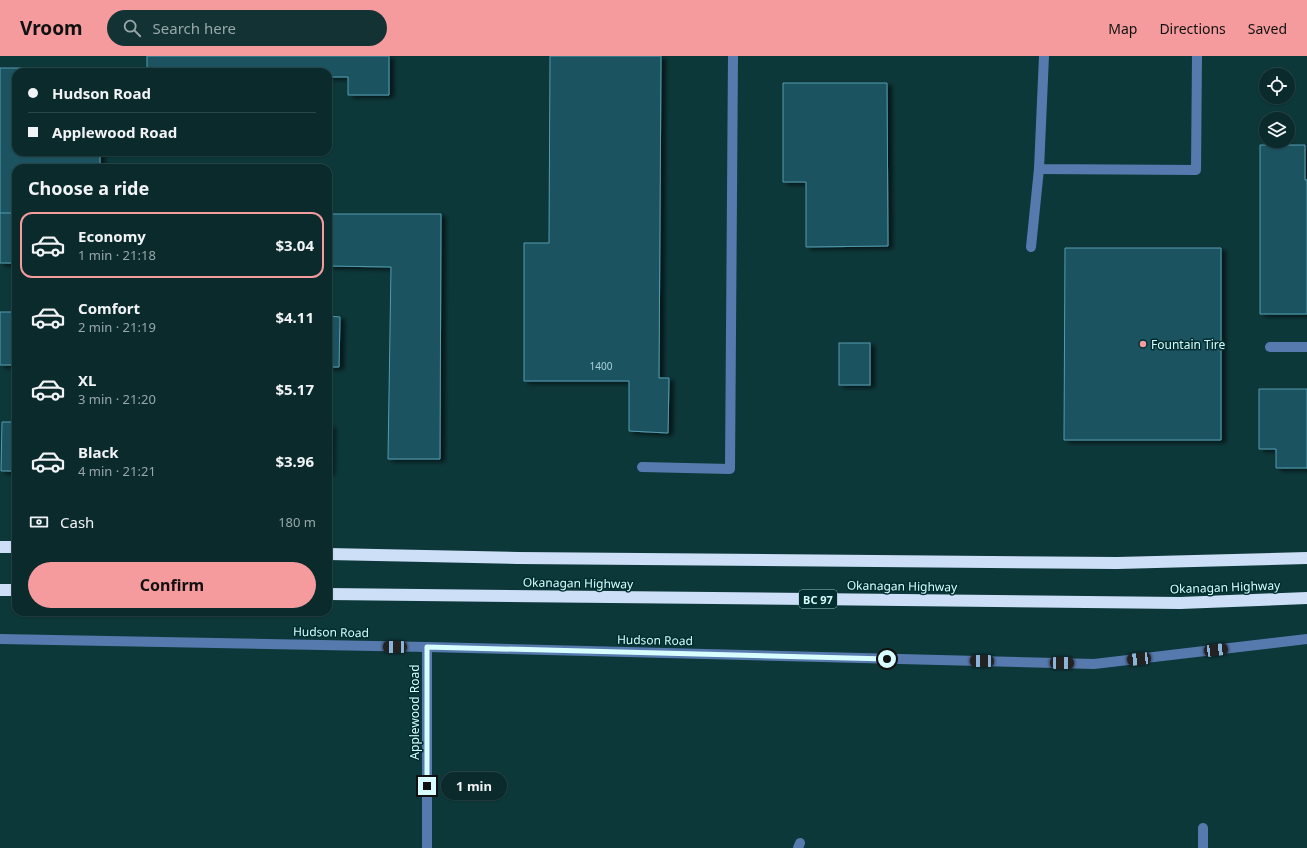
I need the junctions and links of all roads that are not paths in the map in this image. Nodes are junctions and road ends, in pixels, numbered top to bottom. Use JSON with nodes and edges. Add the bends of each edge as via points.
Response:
{"nodes":[{"id":1,"x":733,"y":56,"type":"edge"},
{"id":2,"x":1044,"y":56,"type":"edge"},
{"id":3,"x":1197,"y":56,"type":"edge"},
{"id":4,"x":1040,"y":169,"type":"junction"},
{"id":5,"x":1032,"y":247,"type":"dead end"},
{"id":6,"x":1270,"y":347,"type":"dead end"},
{"id":7,"x":1307,"y":347,"type":"edge"},
{"id":8,"x":642,"y":467,"type":"dead end"},
{"id":9,"x":0,"y":547,"type":"edge"},
{"id":10,"x":12,"y":547,"type":"edge"},
{"id":11,"x":332,"y":554,"type":"edge"},
{"id":12,"x":1307,"y":558,"type":"edge"},
{"id":13,"x":0,"y":590,"type":"edge"},
{"id":14,"x":12,"y":590,"type":"edge"},
{"id":15,"x":332,"y":594,"type":"edge"},
{"id":16,"x":1307,"y":598,"type":"edge"},
{"id":17,"x":0,"y":639,"type":"edge"},
{"id":18,"x":1307,"y":639,"type":"edge"},
{"id":19,"x":427,"y":647,"type":"junction"},
{"id":20,"x":1203,"y":828,"type":"dead end"},
{"id":21,"x":427,"y":848,"type":"edge"},
{"id":22,"x":1203,"y":848,"type":"edge"}],
"edges":[{"from":1,"to":8,"type":"street","via":[[730,469]]},
{"from":2,"to":4,"type":"street"},
{"from":3,"to":4,"type":"street","via":[[1196,170]]},
{"from":4,"to":5,"type":"street"},
{"from":6,"to":7,"type":"street"},
{"from":9,"to":10,"type":"highway"},
{"from":11,"to":12,"type":"highway","name":"Okanagan Highway","via":[[1117,563]]},
{"from":13,"to":14,"type":"highway"},
{"from":15,"to":16,"type":"highway","name":"Okanagan Highway","number":"BC 97","via":[[1180,603]]},
{"from":17,"to":19,"type":"street","name":"Hudson Road"},
{"from":18,"to":19,"type":"street","name":"Hudson Road","via":[[1094,664]]},
{"from":19,"to":21,"type":"street","name":"Applewood Road"},
{"from":20,"to":22,"type":"street"}]}
